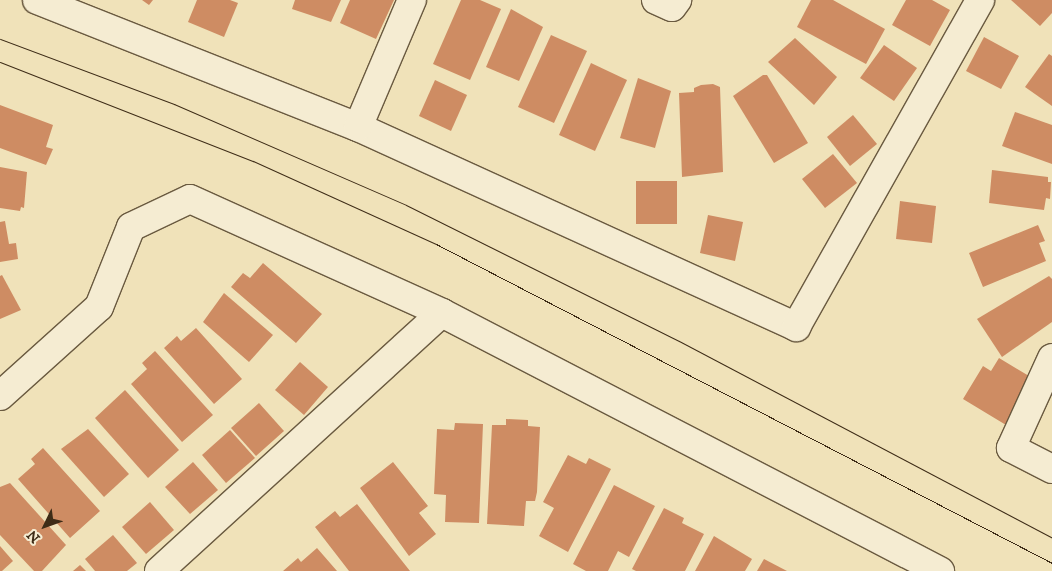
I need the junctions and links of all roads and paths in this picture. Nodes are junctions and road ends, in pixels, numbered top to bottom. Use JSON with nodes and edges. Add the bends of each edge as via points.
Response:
{"nodes":[{"id":1,"x":37,"y":0,"type":"edge"},
{"id":2,"x":412,"y":0,"type":"edge"},
{"id":3,"x":656,"y":0,"type":"edge"},
{"id":4,"x":676,"y":0,"type":"edge"},
{"id":5,"x":980,"y":0,"type":"edge"},
{"id":6,"x":358,"y":127,"type":"junction"},
{"id":7,"x":442,"y":313,"type":"junction"},
{"id":8,"x":1052,"y":358,"type":"edge"},
{"id":9,"x":0,"y":396,"type":"edge"},
{"id":10,"x":1052,"y":469,"type":"edge"},
{"id":11,"x":159,"y":571,"type":"edge"},
{"id":12,"x":940,"y":571,"type":"edge"}],
"edges":[{"from":1,"to":6,"type":"street"},
{"from":2,"to":6,"type":"street"},
{"from":3,"to":4,"type":"street","via":[[672,7]]},
{"from":5,"to":6,"type":"street","via":[[796,327]]},
{"from":7,"to":9,"type":"street","via":[[190,199],[131,227],[99,307]]},
{"from":7,"to":11,"type":"street"},
{"from":7,"to":12,"type":"street"},
{"from":8,"to":10,"type":"street","via":[[1011,448]]}]}
